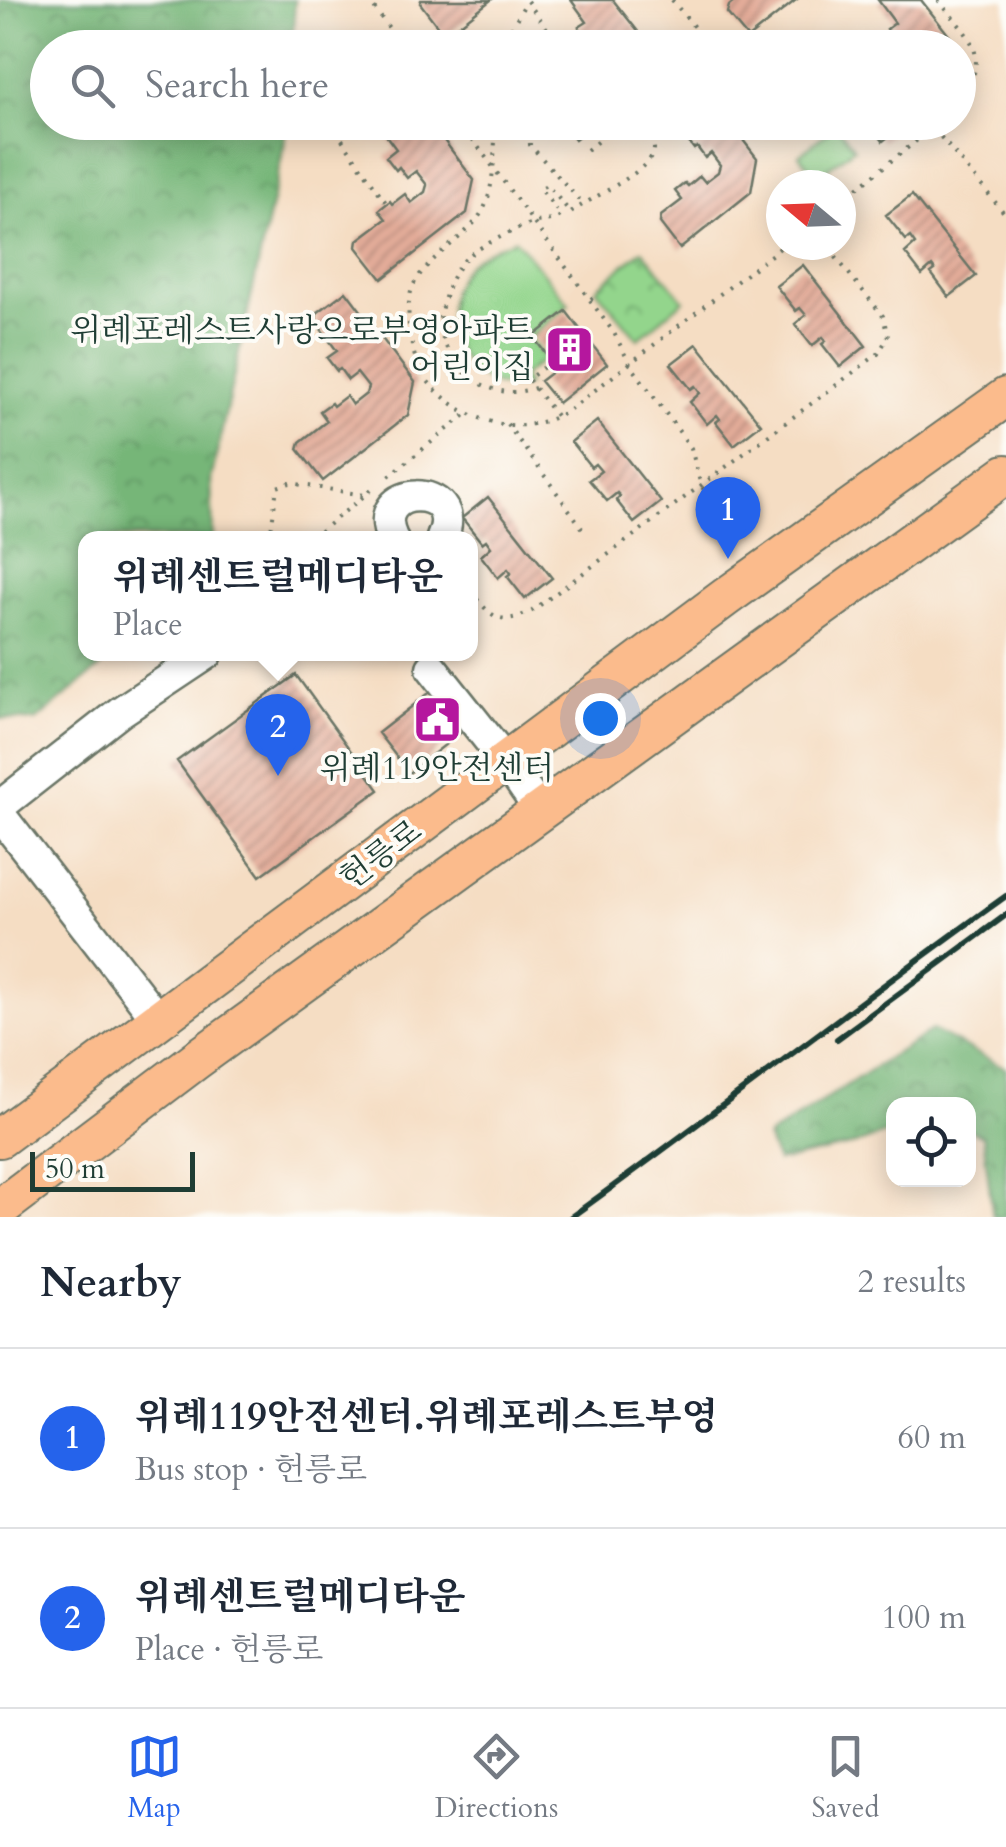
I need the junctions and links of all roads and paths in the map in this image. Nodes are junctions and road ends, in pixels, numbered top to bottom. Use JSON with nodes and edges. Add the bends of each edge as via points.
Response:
{"nodes":[{"id":1,"x":368,"y":0,"type":"edge"},
{"id":2,"x":672,"y":0,"type":"edge"},
{"id":3,"x":938,"y":0,"type":"edge"},
{"id":4,"x":527,"y":1,"type":"edge"},
{"id":5,"x":390,"y":30,"type":"edge"},
{"id":6,"x":511,"y":30,"type":"edge"},
{"id":7,"x":548,"y":30,"type":"edge"},
{"id":8,"x":696,"y":30,"type":"edge"},
{"id":9,"x":964,"y":30,"type":"edge"},
{"id":10,"x":343,"y":140,"type":"edge"},
{"id":11,"x":473,"y":140,"type":"edge"},
{"id":12,"x":494,"y":140,"type":"edge"},
{"id":13,"x":530,"y":140,"type":"edge"},
{"id":14,"x":599,"y":140,"type":"edge"},
{"id":15,"x":651,"y":140,"type":"edge"},
{"id":16,"x":920,"y":140,"type":"edge"},
{"id":17,"x":943,"y":140,"type":"edge"},
{"id":18,"x":587,"y":150,"type":"dead end"},
{"id":19,"x":492,"y":166,"type":"junction"},
{"id":20,"x":856,"y":189,"type":"edge"},
{"id":21,"x":582,"y":203,"type":"junction"},
{"id":22,"x":387,"y":204,"type":"dead end"},
{"id":23,"x":1006,"y":215,"type":"edge"},
{"id":24,"x":532,"y":223,"type":"junction"},
{"id":25,"x":766,"y":259,"type":"edge"},
{"id":26,"x":838,"y":260,"type":"edge"},
{"id":27,"x":599,"y":292,"type":"dead end"},
{"id":28,"x":590,"y":300,"type":"junction"},
{"id":29,"x":552,"y":361,"type":"dead end"},
{"id":30,"x":630,"y":364,"type":"junction"},
{"id":31,"x":535,"y":388,"type":"junction"},
{"id":32,"x":1006,"y":397,"type":"edge"},
{"id":33,"x":557,"y":418,"type":"junction"},
{"id":34,"x":507,"y":424,"type":"junction"},
{"id":35,"x":1006,"y":474,"type":"edge"},
{"id":36,"x":701,"y":486,"type":"junction"},
{"id":37,"x":365,"y":495,"type":"dead end"},
{"id":38,"x":732,"y":524,"type":"dead end"},
{"id":39,"x":271,"y":531,"type":"edge"},
{"id":40,"x":390,"y":531,"type":"edge"},
{"id":41,"x":444,"y":531,"type":"edge"},
{"id":42,"x":586,"y":533,"type":"dead end"},
{"id":43,"x":478,"y":600,"type":"edge"},
{"id":44,"x":196,"y":661,"type":"edge"},
{"id":45,"x":432,"y":668,"type":"dead end"},
{"id":46,"x":505,"y":760,"type":"junction"},
{"id":47,"x":0,"y":806,"type":"edge"},
{"id":48,"x":541,"y":812,"type":"junction"},
{"id":49,"x":0,"y":815,"type":"edge"},
{"id":50,"x":159,"y":1022,"type":"junction"},
{"id":51,"x":0,"y":1138,"type":"edge"},
{"id":52,"x":0,"y":1208,"type":"edge"}],
"edges":[{"from":1,"to":5,"type":"path"},
{"from":2,"to":8,"type":"path"},
{"from":3,"to":9,"type":"path"},
{"from":4,"to":6,"type":"path"},
{"from":4,"to":7,"type":"path"},
{"from":10,"to":22,"type":"path"},
{"from":11,"to":19,"type":"path"},
{"from":12,"to":19,"type":"path"},
{"from":13,"to":21,"type":"path"},
{"from":14,"to":18,"type":"path"},
{"from":15,"to":21,"type":"path","via":[[652,158]]},
{"from":16,"to":20,"type":"path"},
{"from":17,"to":23,"type":"path"},
{"from":19,"to":24,"type":"path"},
{"from":19,"to":34,"type":"path","via":[[481,214],[413,286],[411,344],[422,373],[448,401]]},
{"from":21,"to":24,"type":"path","via":[[571,213],[547,185],[540,188],[561,216]]},
{"from":24,"to":28,"type":"path"},
{"from":24,"to":31,"type":"path","via":[[470,254],[450,281],[440,318],[451,354],[479,384],[515,392]]},
{"from":25,"to":30,"type":"path"},
{"from":26,"to":36,"type":"path","via":[[883,316],[888,338],[878,354]]},
{"from":27,"to":28,"type":"path"},
{"from":28,"to":30,"type":"path"},
{"from":29,"to":31,"type":"path","via":[[528,379]]},
{"from":30,"to":33,"type":"path"},
{"from":30,"to":36,"type":"path","via":[[691,448]]},
{"from":31,"to":33,"type":"path"},
{"from":32,"to":46,"type":"main road","name":"헌릉로"},
{"from":33,"to":34,"type":"path"},
{"from":34,"to":42,"type":"path"},
{"from":35,"to":48,"type":"main road","name":"헌릉로"},
{"from":36,"to":38,"type":"path"},
{"from":36,"to":43,"type":"path","via":[[532,611],[500,620]]},
{"from":37,"to":39,"type":"path","via":[[290,482],[277,488]]},
{"from":40,"to":41,"type":"street","via":[[390,512],[404,498],[422,495],[439,505]]},
{"from":44,"to":47,"type":"street"},
{"from":45,"to":46,"type":"street"},
{"from":46,"to":48,"type":"street"},
{"from":46,"to":50,"type":"main road","name":"헌릉로"},
{"from":48,"to":52,"type":"main road","name":"헌릉로"},
{"from":49,"to":50,"type":"street"},
{"from":50,"to":51,"type":"main road","name":"헌릉로"}]}
